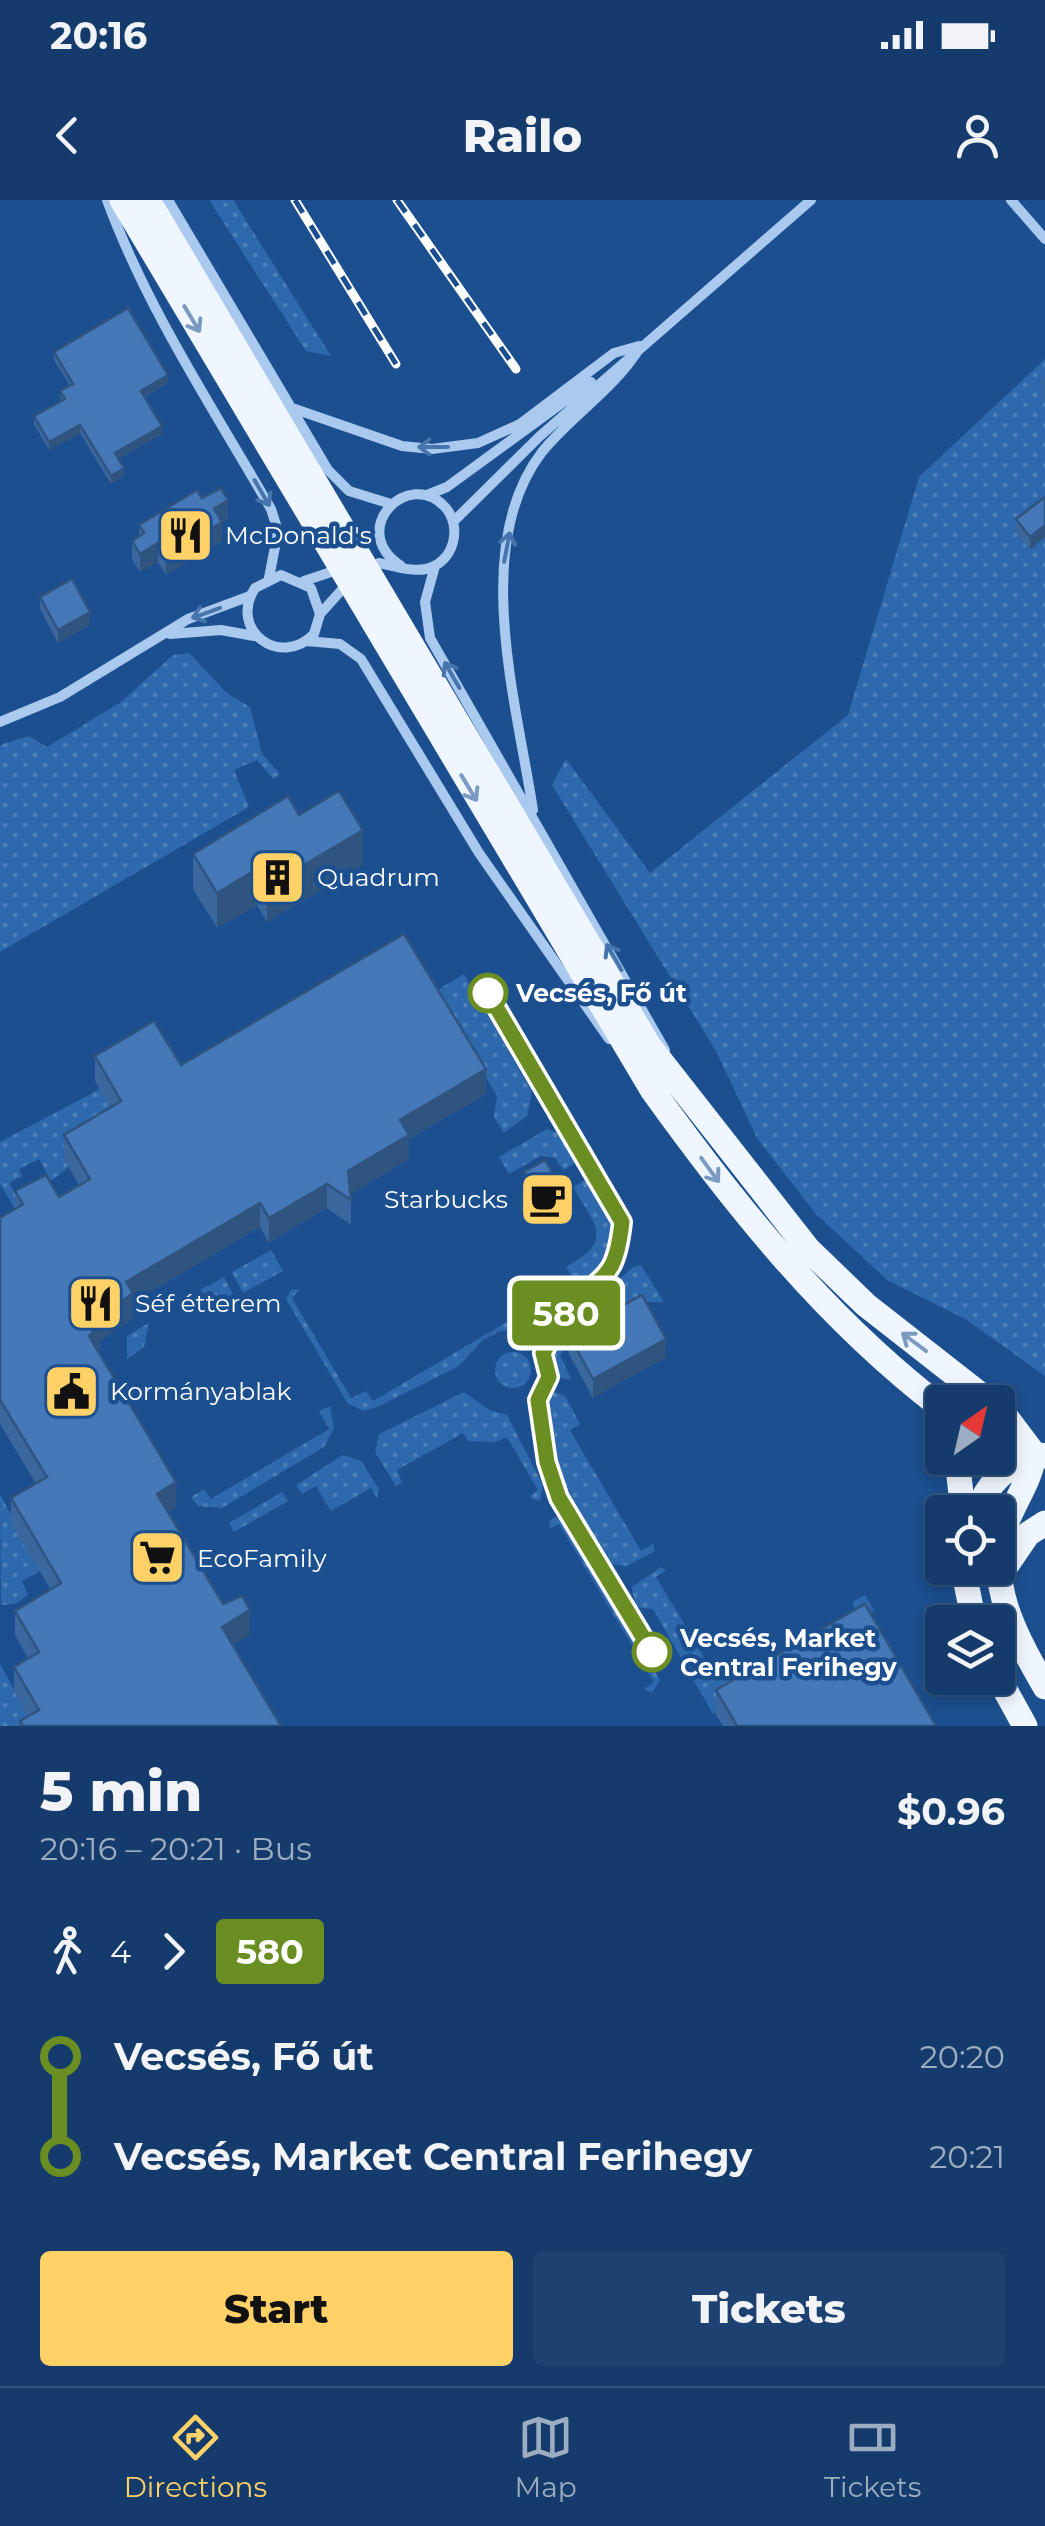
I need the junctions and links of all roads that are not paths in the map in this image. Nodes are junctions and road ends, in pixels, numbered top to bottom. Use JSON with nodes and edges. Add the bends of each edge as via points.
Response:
{"nodes":[{"id":1,"x":106,"y":200,"type":"edge"},
{"id":2,"x":122,"y":200,"type":"edge"},
{"id":3,"x":148,"y":200,"type":"edge"},
{"id":4,"x":811,"y":200,"type":"edge"},
{"id":5,"x":1011,"y":200,"type":"edge"},
{"id":6,"x":157,"y":220,"type":"edge"},
{"id":7,"x":1045,"y":240,"type":"edge"},
{"id":8,"x":641,"y":346,"type":"junction"},
{"id":9,"x":292,"y":408,"type":"junction"},
{"id":10,"x":427,"y":496,"type":"junction"},
{"id":11,"x":391,"y":504,"type":"junction"},
{"id":12,"x":454,"y":522,"type":"junction"},
{"id":13,"x":379,"y":538,"type":"junction"},
{"id":14,"x":401,"y":566,"type":"junction"},
{"id":15,"x":436,"y":566,"type":"junction"},
{"id":16,"x":269,"y":578,"type":"junction"},
{"id":17,"x":304,"y":582,"type":"junction"},
{"id":18,"x":250,"y":596,"type":"junction"},
{"id":19,"x":320,"y":614,"type":"junction"},
{"id":20,"x":164,"y":635,"type":"junction"},
{"id":21,"x":254,"y":636,"type":"junction"},
{"id":22,"x":307,"y":641,"type":"junction"},
{"id":23,"x":0,"y":722,"type":"edge"},
{"id":24,"x":534,"y":817,"type":"junction"},
{"id":25,"x":532,"y":875,"type":"junction"},
{"id":26,"x":653,"y":1092,"type":"junction"},
{"id":27,"x":692,"y":1105,"type":"junction"},
{"id":28,"x":968,"y":1385,"type":"edge"},
{"id":29,"x":925,"y":1394,"type":"edge"},
{"id":30,"x":1015,"y":1435,"type":"edge"},
{"id":31,"x":1031,"y":1459,"type":"edge"},
{"id":32,"x":984,"y":1495,"type":"edge"},
{"id":33,"x":1015,"y":1501,"type":"edge"},
{"id":34,"x":1045,"y":1523,"type":"edge"},
{"id":35,"x":1015,"y":1553,"type":"edge"},
{"id":36,"x":1003,"y":1585,"type":"edge"},
{"id":37,"x":1045,"y":1687,"type":"edge"},
{"id":38,"x":1008,"y":1695,"type":"edge"},
{"id":39,"x":1025,"y":1726,"type":"edge"}],
"edges":[{"from":1,"to":16,"type":"street","one_way":true,"via":[[160,316],[271,508],[278,531]]},
{"from":2,"to":6,"type":"main road"},
{"from":3,"to":6,"type":"main road"},
{"from":4,"to":8,"type":"street"},
{"from":5,"to":7,"type":"street"},
{"from":6,"to":9,"type":"street"},
{"from":6,"to":25,"type":"main road","via":[[287,459]]},
{"from":8,"to":9,"type":"street","one_way":true,"via":[[614,352],[520,424],[478,443],[402,446]]},
{"from":8,"to":10,"type":"street"},
{"from":8,"to":12,"type":"street"},
{"from":24,"to":8,"type":"street","one_way":true,"via":[[501,589],[514,512],[542,452],[626,371]]},
{"from":9,"to":11,"type":"street","via":[[338,482]]},
{"from":10,"to":11,"type":"street"},
{"from":10,"to":12,"type":"street"},
{"from":11,"to":13,"type":"street"},
{"from":12,"to":15,"type":"street","via":[[452,547]]},
{"from":13,"to":14,"type":"street"},
{"from":13,"to":17,"type":"street","via":[[346,567]]},
{"from":14,"to":15,"type":"street"},
{"from":14,"to":19,"type":"street","via":[[379,564],[366,571]]},
{"from":24,"to":15,"type":"street","one_way":true,"via":[[430,638],[425,602]]},
{"from":16,"to":17,"type":"street"},
{"from":16,"to":18,"type":"street"},
{"from":17,"to":19,"type":"street","via":[[317,596]]},
{"from":18,"to":20,"type":"street","one_way":true},
{"from":18,"to":21,"type":"street"},
{"from":19,"to":22,"type":"street"},
{"from":20,"to":21,"type":"street","via":[[220,630]]},
{"from":20,"to":23,"type":"street","via":[[60,697]]},
{"from":21,"to":22,"type":"street","via":[[272,648]]},
{"from":22,"to":26,"type":"street","via":[[340,644],[362,659],[479,853],[589,1015]]},
{"from":27,"to":24,"type":"street","one_way":true},
{"from":25,"to":26,"type":"main road"},
{"from":25,"to":27,"type":"main road"},
{"from":26,"to":29,"type":"main road","one_way":true,"via":[[795,1273]]},
{"from":28,"to":27,"type":"main road","one_way":true,"via":[[866,1305],[808,1249]]},
{"from":30,"to":31,"type":"main road"},
{"from":31,"to":32,"type":"main road","via":[[996,1479]]},
{"from":31,"to":33,"type":"main road"},
{"from":34,"to":35,"type":"main road"},
{"from":36,"to":37,"type":"main road","via":[[1011,1620]]},
{"from":38,"to":39,"type":"main road"}]}
